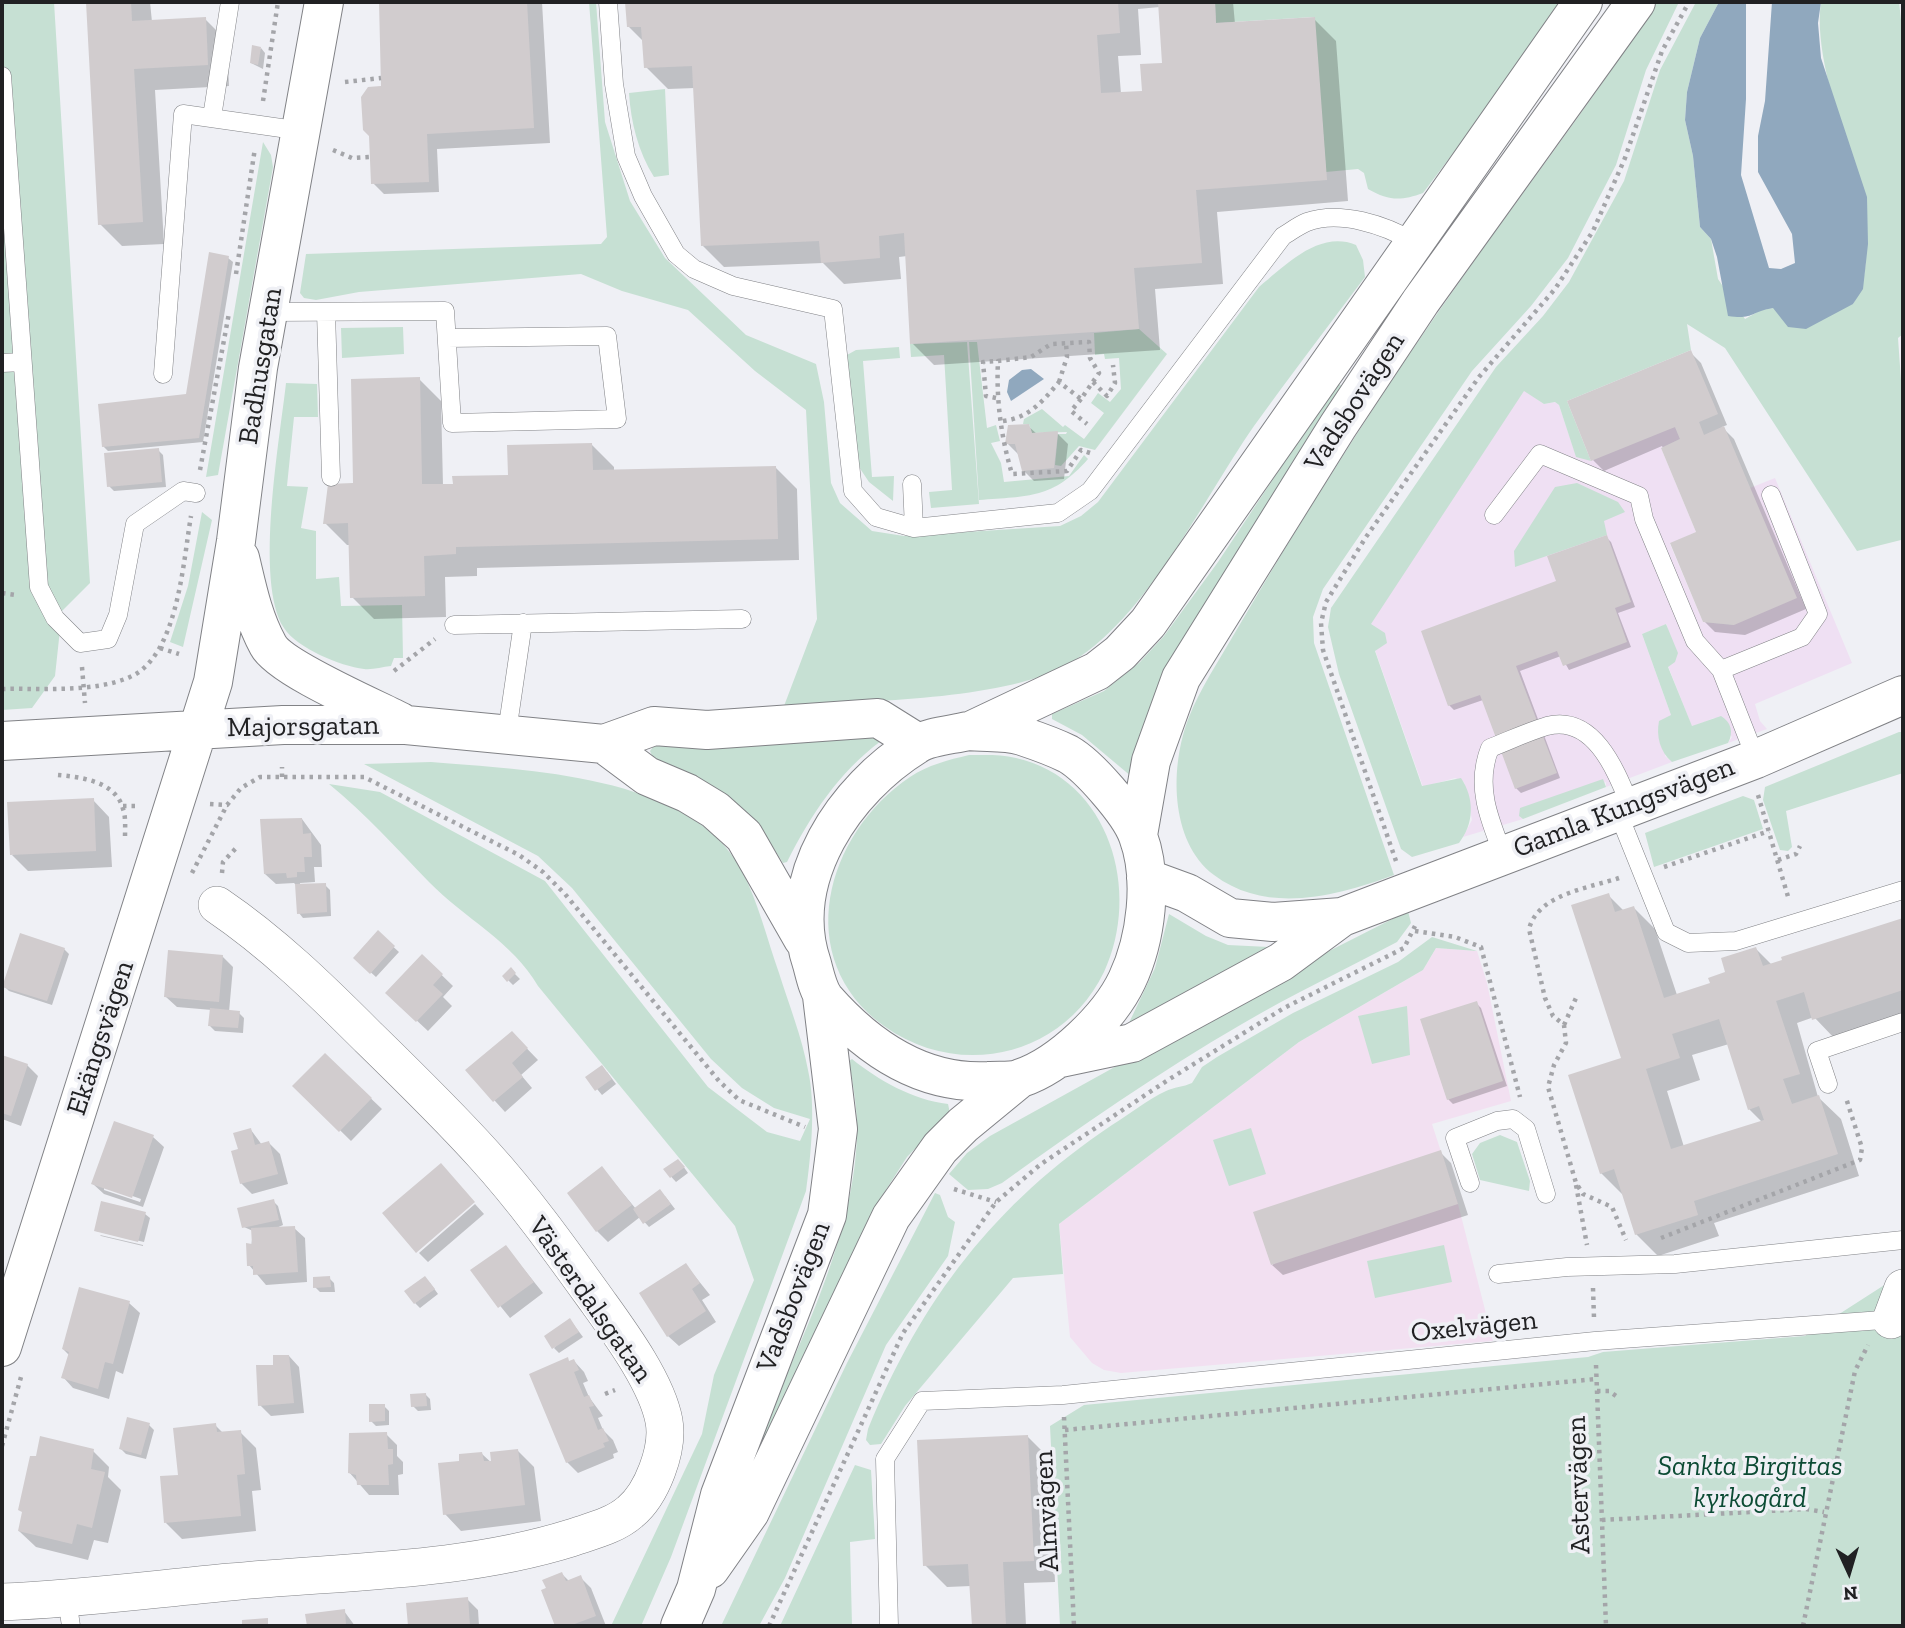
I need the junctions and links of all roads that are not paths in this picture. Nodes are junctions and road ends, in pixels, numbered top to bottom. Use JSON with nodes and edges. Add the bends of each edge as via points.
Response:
{"nodes":[{"id":1,"x":230,"y":2,"type":"edge"},
{"id":2,"x":324,"y":2,"type":"edge"},
{"id":3,"x":608,"y":2,"type":"edge"},
{"id":4,"x":1583,"y":2,"type":"edge"},
{"id":5,"x":1636,"y":2,"type":"edge"},
{"id":6,"x":2,"y":77,"type":"edge"},
{"id":7,"x":212,"y":117,"type":"junction"},
{"id":8,"x":317,"y":140,"type":"junction"},
{"id":9,"x":1413,"y":242,"type":"junction"},
{"id":10,"x":268,"y":312,"type":"junction"},
{"id":11,"x":326,"y":312,"type":"junction"},
{"id":12,"x":447,"y":338,"type":"junction"},
{"id":13,"x":22,"y":362,"type":"junction"},
{"id":14,"x":2,"y":363,"type":"edge"},
{"id":15,"x":163,"y":374,"type":"dead end"},
{"id":16,"x":331,"y":477,"type":"dead end"},
{"id":17,"x":912,"y":484,"type":"dead end"},
{"id":18,"x":195,"y":493,"type":"road end"},
{"id":19,"x":1771,"y":495,"type":"dead end"},
{"id":20,"x":1494,"y":515,"type":"dead end"},
{"id":21,"x":914,"y":528,"type":"junction"},
{"id":22,"x":236,"y":541,"type":"junction"},
{"id":23,"x":742,"y":619,"type":"dead end"},
{"id":24,"x":523,"y":623,"type":"junction"},
{"id":25,"x":454,"y":625,"type":"road end"},
{"id":26,"x":1721,"y":670,"type":"junction"},
{"id":27,"x":1903,"y":695,"type":"edge"},
{"id":28,"x":406,"y":725,"type":"junction"},
{"id":29,"x":200,"y":729,"type":"junction"},
{"id":30,"x":507,"y":732,"type":"junction"},
{"id":31,"x":968,"y":732,"type":"junction"},
{"id":32,"x":2,"y":741,"type":"edge"},
{"id":33,"x":918,"y":743,"type":"junction"},
{"id":34,"x":604,"y":744,"type":"junction"},
{"id":35,"x":1756,"y":771,"type":"junction"},
{"id":36,"x":1624,"y":808,"type":"junction"},
{"id":37,"x":1138,"y":835,"type":"junction"},
{"id":38,"x":1503,"y":854,"type":"junction"},
{"id":39,"x":1146,"y":878,"type":"junction"},
{"id":40,"x":1903,"y":890,"type":"edge"},
{"id":41,"x":217,"y":905,"type":"dead end"},
{"id":42,"x":1342,"y":916,"type":"junction"},
{"id":43,"x":803,"y":939,"type":"junction"},
{"id":44,"x":822,"y":996,"type":"junction"},
{"id":45,"x":1903,"y":1022,"type":"edge"},
{"id":46,"x":1061,"y":1058,"type":"junction"},
{"id":47,"x":1019,"y":1079,"type":"junction"},
{"id":48,"x":1828,"y":1084,"type":"road end"},
{"id":49,"x":1470,"y":1183,"type":"dead end"},
{"id":50,"x":1546,"y":1194,"type":"dead end"},
{"id":51,"x":1903,"y":1240,"type":"edge"},
{"id":52,"x":1498,"y":1274,"type":"dead end"},
{"id":53,"x":1899,"y":1308,"type":"edge"},
{"id":54,"x":2,"y":1347,"type":"edge"},
{"id":55,"x":696,"y":1589,"type":"junction"},
{"id":56,"x":2,"y":1602,"type":"edge"},
{"id":57,"x":69,"y":1613,"type":"edge"},
{"id":58,"x":680,"y":1626,"type":"edge"},
{"id":59,"x":889,"y":1626,"type":"edge"}],
"edges":[{"from":1,"to":7,"type":"lane"},
{"from":2,"to":8,"type":"main road","name":"Badhusgatan"},
{"from":3,"to":21,"type":"lane","via":[[614,84],[626,156],[676,254],[694,269],[733,286],[832,309],[853,491],[876,517]]},
{"from":4,"to":9,"type":"main road","name":"Vadsbovägen","via":[[1506,117]]},
{"from":5,"to":37,"type":"main road","name":"Vadsbovägen","via":[[1422,300],[1181,678],[1152,761]]},
{"from":6,"to":13,"type":"lane"},
{"from":7,"to":8,"type":"lane"},
{"from":7,"to":15,"type":"lane","via":[[183,114]]},
{"from":8,"to":10,"type":"main road","name":"Badhusgatan"},
{"from":9,"to":21,"type":"lane","via":[[1396,231],[1342,218],[1307,222],[1283,236],[1090,491],[1058,513]]},
{"from":9,"to":31,"type":"main road","name":"Vadsbovägen","via":[[1148,623],[1097,671]]},
{"from":10,"to":11,"type":"lane"},
{"from":10,"to":22,"type":"main road","name":"Badhusgatan"},
{"from":11,"to":12,"type":"lane","via":[[446,311]]},
{"from":11,"to":16,"type":"lane"},
{"from":12,"to":12,"type":"lane","via":[[452,423],[617,419],[607,336]]},
{"from":13,"to":14,"type":"lane"},
{"from":13,"to":18,"type":"lane","via":[[39,587],[55,618],[80,643],[108,639],[118,615],[135,524],[183,491]]},
{"from":17,"to":21,"type":"lane"},
{"from":19,"to":26,"type":"lane","via":[[1818,614],[1802,637]]},
{"from":20,"to":26,"type":"lane","via":[[1540,454],[1639,496],[1644,519],[1695,641]]},
{"from":22,"to":28,"type":"main road","via":[[268,647],[287,665]]},
{"from":22,"to":29,"type":"main road","name":"Badhusgatan","via":[[218,659]]},
{"from":23,"to":24,"type":"lane"},
{"from":24,"to":25,"type":"lane"},
{"from":24,"to":30,"type":"lane"},
{"from":26,"to":35,"type":"lane"},
{"from":27,"to":35,"type":"main road","name":"Gamla Kungsvägen"},
{"from":28,"to":29,"type":"main road","name":"Majorsgatan"},
{"from":28,"to":30,"type":"main road","name":"Majorsgatan"},
{"from":29,"to":32,"type":"main road","name":"Majorsgatan"},
{"from":29,"to":54,"type":"main road","name":"Ekängsvägen"},
{"from":30,"to":34,"type":"main road","name":"Majorsgatan"},
{"from":31,"to":33,"type":"main road"},
{"from":31,"to":37,"type":"main road","via":[[1020,735],[1070,755],[1108,791]]},
{"from":33,"to":34,"type":"main road","name":"Majorsgatan","via":[[878,718],[707,730],[654,726]]},
{"from":33,"to":43,"type":"main road","via":[[872,778],[833,824],[809,878]]},
{"from":34,"to":43,"type":"main road","name":"Majorsgatan","via":[[647,776],[715,810],[744,836]]},
{"from":35,"to":36,"type":"main road","name":"Gamla Kungsvägen"},
{"from":36,"to":38,"type":"main road","name":"Gamla Kungsvägen"},
{"from":36,"to":38,"type":"lane","via":[[1618,773],[1591,736],[1570,725],[1536,730],[1490,748],[1483,764],[1485,804]]},
{"from":36,"to":40,"type":"lane","via":[[1641,873],[1666,932],[1688,943],[1736,941]]},
{"from":37,"to":39,"type":"main road"},
{"from":38,"to":42,"type":"main road","name":"Gamla Kungsvägen"},
{"from":39,"to":42,"type":"main road","name":"Gamla Kungsvägen","via":[[1187,893],[1230,918],[1273,922]]},
{"from":39,"to":46,"type":"main road","via":[[1142,932],[1126,981],[1100,1018]]},
{"from":41,"to":57,"type":"street","name":"Västerdalsgatan","via":[[258,933],[348,1017],[486,1157],[619,1332],[663,1418],[662,1452],[646,1492],[624,1517],[519,1553]]},
{"from":42,"to":46,"type":"main road","name":"Gamla Kungsvägen","via":[[1281,962],[1132,1043]]},
{"from":43,"to":44,"type":"main road"},
{"from":44,"to":47,"type":"main road","via":[[862,1038],[909,1068],[964,1083]]},
{"from":44,"to":55,"type":"main road","name":"Vadsbovägen","via":[[838,1129],[827,1215],[720,1495]]},
{"from":45,"to":48,"type":"lane","via":[[1817,1051]]},
{"from":46,"to":47,"type":"main road"},
{"from":47,"to":55,"type":"main road","name":"Vadsbovägen","via":[[940,1148],[891,1217],[750,1511]]},
{"from":49,"to":50,"type":"lane","via":[[1455,1138],[1513,1119],[1526,1129]]},
{"from":51,"to":52,"type":"lane","via":[[1675,1264]]},
{"from":53,"to":59,"type":"lane","name":"Oxelvägen","via":[[1063,1395],[922,1401],[885,1459]]},
{"from":55,"to":58,"type":"main road","name":"Vadsbovägen"},
{"from":56,"to":57,"type":"street","name":"Västerdalsgatan"}]}
